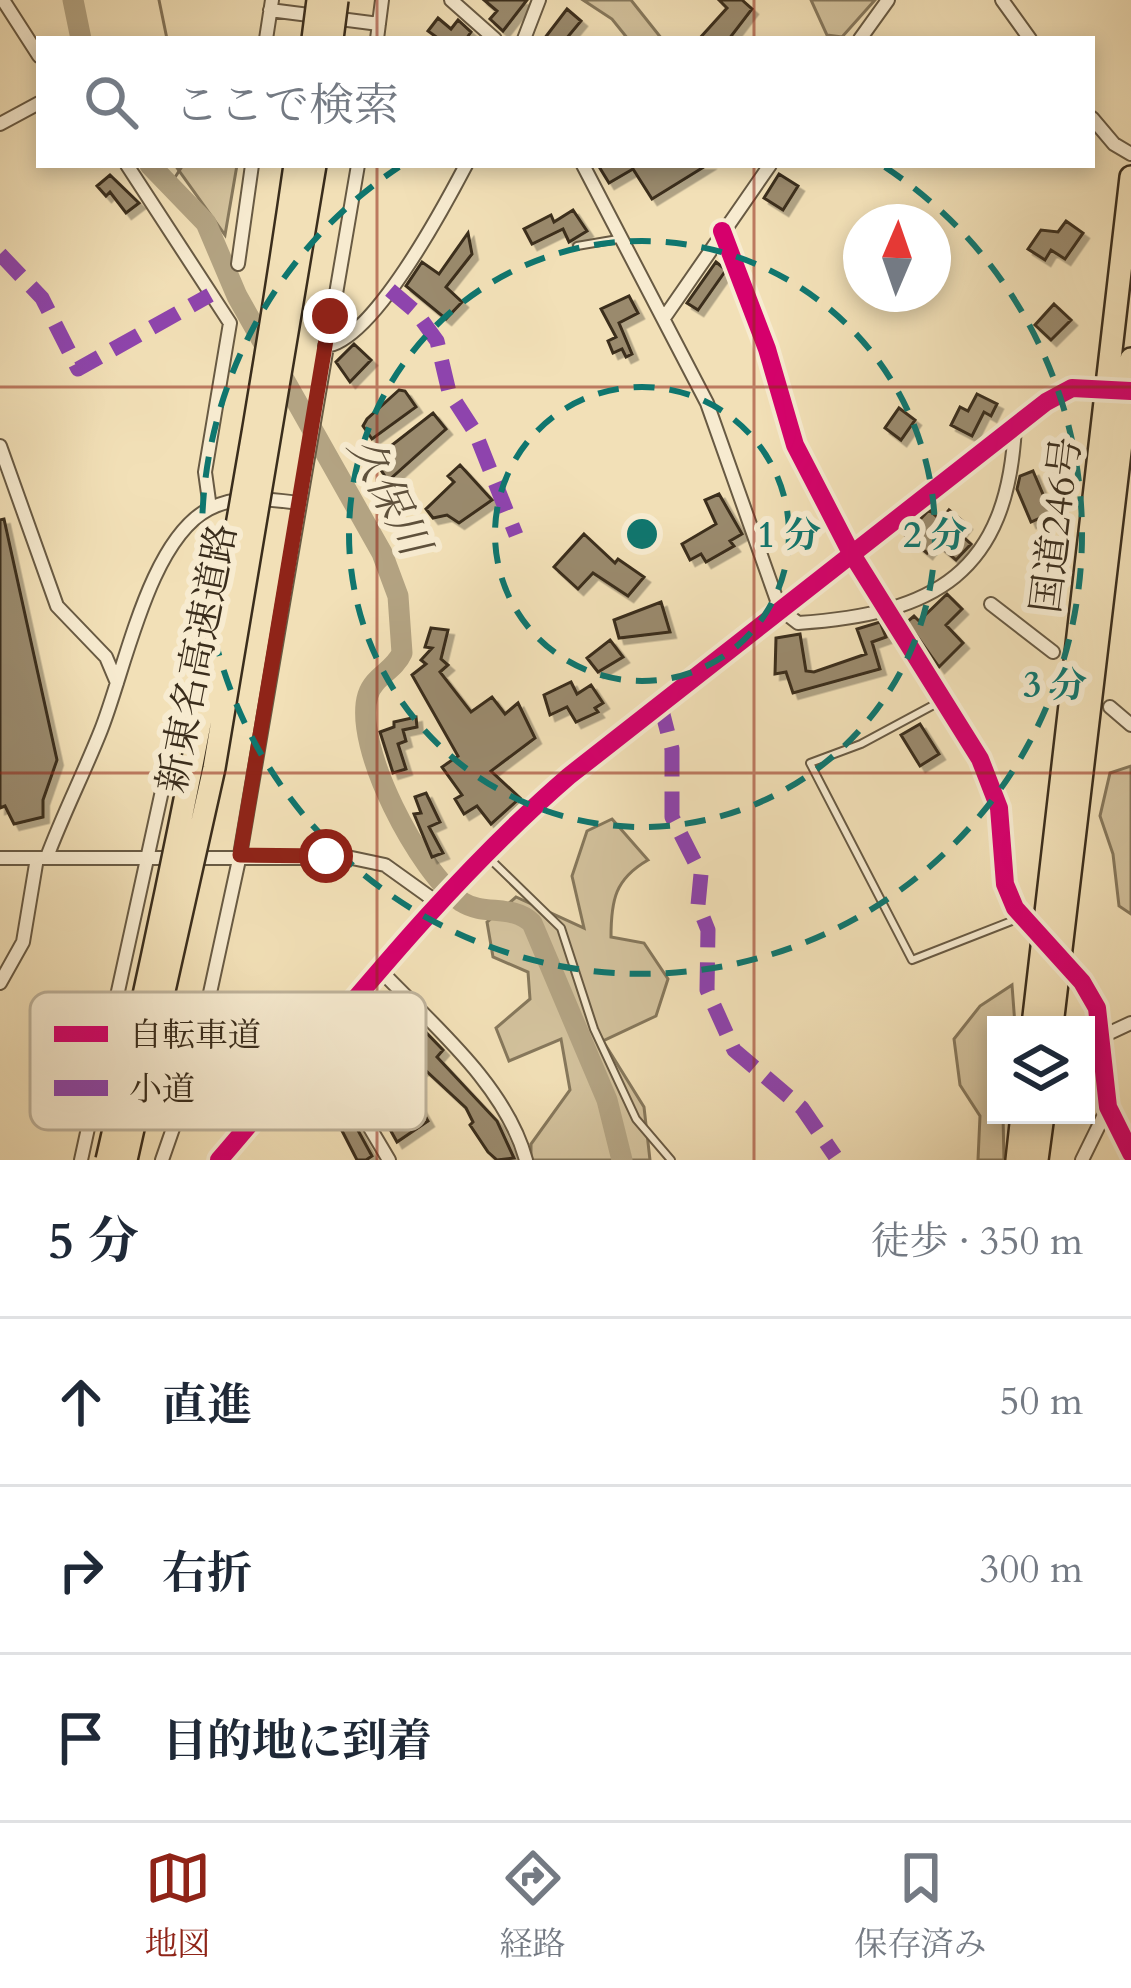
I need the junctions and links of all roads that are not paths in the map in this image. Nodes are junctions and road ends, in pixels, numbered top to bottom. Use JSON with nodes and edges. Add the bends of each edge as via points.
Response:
{"nodes":[{"id":1,"x":3,"y":0,"type":"edge"},
{"id":2,"x":318,"y":0,"type":"edge"},
{"id":3,"x":337,"y":0,"type":"edge"},
{"id":4,"x":382,"y":0,"type":"edge"},
{"id":5,"x":451,"y":0,"type":"edge"},
{"id":6,"x":539,"y":0,"type":"edge"},
{"id":7,"x":888,"y":0,"type":"edge"},
{"id":8,"x":1002,"y":0,"type":"edge"},
{"id":9,"x":271,"y":5,"type":"edge"},
{"id":10,"x":378,"y":32,"type":"edge"},
{"id":11,"x":266,"y":36,"type":"edge"},
{"id":12,"x":313,"y":36,"type":"edge"},
{"id":13,"x":332,"y":36,"type":"edge"},
{"id":14,"x":492,"y":36,"type":"edge"},
{"id":15,"x":525,"y":36,"type":"edge"},
{"id":16,"x":862,"y":36,"type":"edge"},
{"id":17,"x":1028,"y":36,"type":"edge"},
{"id":18,"x":36,"y":51,"type":"edge"},
{"id":19,"x":36,"y":106,"type":"edge"},
{"id":20,"x":1095,"y":122,"type":"edge"},
{"id":21,"x":0,"y":124,"type":"edge"},
{"id":22,"x":1131,"y":154,"type":"edge"},
{"id":23,"x":129,"y":168,"type":"edge"},
{"id":24,"x":252,"y":168,"type":"edge"},
{"id":25,"x":295,"y":168,"type":"edge"},
{"id":26,"x":314,"y":168,"type":"edge"},
{"id":27,"x":357,"y":168,"type":"edge"},
{"id":28,"x":464,"y":168,"type":"edge"},
{"id":29,"x":585,"y":168,"type":"edge"},
{"id":30,"x":768,"y":168,"type":"edge"},
{"id":31,"x":1131,"y":177,"type":"edge"},
{"id":32,"x":722,"y":231,"type":"junction"},
{"id":33,"x":622,"y":238,"type":"junction"},
{"id":34,"x":577,"y":246,"type":"dead end"},
{"id":35,"x":238,"y":264,"type":"dead end"},
{"id":36,"x":664,"y":317,"type":"junction"},
{"id":37,"x":325,"y":346,"type":"junction"},
{"id":38,"x":1131,"y":359,"type":"edge"},
{"id":39,"x":1122,"y":390,"type":"edge"},
{"id":40,"x":1015,"y":425,"type":"junction"},
{"id":41,"x":0,"y":446,"type":"edge"},
{"id":42,"x":299,"y":503,"type":"junction"},
{"id":43,"x":210,"y":508,"type":"junction"},
{"id":44,"x":850,"y":551,"type":"junction"},
{"id":45,"x":992,"y":604,"type":"dead end"},
{"id":46,"x":780,"y":609,"type":"junction"},
{"id":47,"x":887,"y":612,"type":"junction"},
{"id":48,"x":1053,"y":652,"type":"dead end"},
{"id":49,"x":118,"y":684,"type":"junction"},
{"id":50,"x":944,"y":699,"type":"junction"},
{"id":51,"x":1110,"y":706,"type":"dead end"},
{"id":52,"x":1131,"y":725,"type":"edge"},
{"id":53,"x":174,"y":736,"type":"dead end"},
{"id":54,"x":484,"y":853,"type":"junction"},
{"id":55,"x":240,"y":855,"type":"junction"},
{"id":56,"x":151,"y":856,"type":"junction"},
{"id":57,"x":0,"y":858,"type":"edge"},
{"id":58,"x":42,"y":858,"type":"junction"},
{"id":59,"x":440,"y":901,"type":"junction"},
{"id":60,"x":1023,"y":917,"type":"junction"},
{"id":61,"x":1043,"y":939,"type":"junction"},
{"id":62,"x":1059,"y":957,"type":"junction"},
{"id":63,"x":382,"y":972,"type":"junction"},
{"id":64,"x":0,"y":983,"type":"edge"},
{"id":65,"x":120,"y":992,"type":"edge"},
{"id":66,"x":146,"y":992,"type":"edge"},
{"id":67,"x":164,"y":992,"type":"edge"},
{"id":68,"x":209,"y":992,"type":"edge"},
{"id":69,"x":364,"y":992,"type":"edge"},
{"id":70,"x":400,"y":992,"type":"edge"},
{"id":71,"x":1034,"y":1016,"type":"edge"},
{"id":72,"x":1053,"y":1016,"type":"edge"},
{"id":73,"x":426,"y":1021,"type":"edge"},
{"id":74,"x":1131,"y":1023,"type":"edge"},
{"id":75,"x":1103,"y":1036,"type":"junction"},
{"id":76,"x":1108,"y":1107,"type":"junction"},
{"id":77,"x":1021,"y":1124,"type":"edge"},
{"id":78,"x":1042,"y":1124,"type":"edge"},
{"id":79,"x":88,"y":1130,"type":"edge"},
{"id":80,"x":113,"y":1130,"type":"edge"},
{"id":81,"x":133,"y":1130,"type":"edge"},
{"id":82,"x":173,"y":1130,"type":"edge"},
{"id":83,"x":249,"y":1130,"type":"edge"},
{"id":84,"x":371,"y":1130,"type":"edge"},
{"id":85,"x":1131,"y":1153,"type":"edge"},
{"id":86,"x":226,"y":1158,"type":"edge"},
{"id":87,"x":81,"y":1160,"type":"edge"},
{"id":88,"x":106,"y":1160,"type":"edge"},
{"id":89,"x":126,"y":1160,"type":"edge"},
{"id":90,"x":163,"y":1160,"type":"edge"},
{"id":91,"x":389,"y":1160,"type":"edge"},
{"id":92,"x":526,"y":1160,"type":"edge"},
{"id":93,"x":671,"y":1160,"type":"edge"},
{"id":94,"x":1017,"y":1160,"type":"edge"},
{"id":95,"x":1037,"y":1160,"type":"edge"},
{"id":96,"x":1082,"y":1160,"type":"edge"}],
"edges":[{"from":1,"to":18,"type":"street"},
{"from":2,"to":12,"type":"highway","bridge":true},
{"from":3,"to":13,"type":"highway","bridge":true},
{"from":4,"to":10,"type":"street"},
{"from":5,"to":14,"type":"street"},
{"from":6,"to":15,"type":"street"},
{"from":7,"to":16,"type":"street"},
{"from":8,"to":17,"type":"street"},
{"from":9,"to":10,"type":"street"},
{"from":9,"to":11,"type":"street"},
{"from":19,"to":21,"type":"street"},
{"from":20,"to":22,"type":"street"},
{"from":23,"to":43,"type":"street","via":[[230,323],[205,472]]},
{"from":24,"to":35,"type":"street"},
{"from":25,"to":66,"type":"highway","name":"新東名高速道路","bridge":true,"via":[[230,568]]},
{"from":26,"to":67,"type":"highway","name":"新東名高速道路","bridge":true,"via":[[214,768]]},
{"from":27,"to":37,"type":"street"},
{"from":28,"to":37,"type":"street","via":[[406,270],[347,336]]},
{"from":29,"to":33,"type":"street"},
{"from":30,"to":32,"type":"street"},
{"from":31,"to":39,"type":"highway","name":"国道246号"},
{"from":32,"to":36,"type":"street"},
{"from":32,"to":44,"type":"street","via":[[780,408]]},
{"from":33,"to":34,"type":"lane"},
{"from":33,"to":36,"type":"street"},
{"from":36,"to":46,"type":"street","via":[[706,403]]},
{"from":37,"to":42,"type":"street"},
{"from":38,"to":39,"type":"highway","name":"国道246号"},
{"from":39,"to":40,"type":"street","via":[[1072,388]]},
{"from":39,"to":61,"type":"highway","name":"国道246号"},
{"from":39,"to":62,"type":"highway","name":"国道246号"},
{"from":40,"to":44,"type":"street"},
{"from":40,"to":47,"type":"street","via":[[1006,500],[979,548],[925,599]]},
{"from":41,"to":49,"type":"street","via":[[57,606],[106,657]]},
{"from":42,"to":43,"type":"street","via":[[256,498]]},
{"from":42,"to":55,"type":"street"},
{"from":43,"to":49,"type":"street","via":[[169,554]]},
{"from":44,"to":46,"type":"street"},
{"from":44,"to":47,"type":"street"},
{"from":45,"to":48,"type":"street"},
{"from":46,"to":47,"type":"street","via":[[798,623]]},
{"from":46,"to":54,"type":"street"},
{"from":47,"to":50,"type":"street"},
{"from":49,"to":58,"type":"street"},
{"from":50,"to":60,"type":"street","via":[[999,808],[1005,884]]},
{"from":50,"to":60,"type":"lane","via":[[810,763],[912,960]]},
{"from":51,"to":52,"type":"street"},
{"from":53,"to":56,"type":"street"},
{"from":54,"to":59,"type":"street"},
{"from":54,"to":93,"type":"lane","via":[[561,928],[594,1029],[636,1119]]},
{"from":55,"to":56,"type":"street"},
{"from":55,"to":59,"type":"street","via":[[385,865]]},
{"from":55,"to":68,"type":"street"},
{"from":56,"to":58,"type":"street"},
{"from":56,"to":65,"type":"street"},
{"from":57,"to":58,"type":"street"},
{"from":58,"to":64,"type":"street","via":[[23,942]]},
{"from":59,"to":63,"type":"street"},
{"from":60,"to":61,"type":"street"},
{"from":61,"to":62,"type":"street"},
{"from":61,"to":71,"type":"highway","name":"国道246号"},
{"from":62,"to":72,"type":"highway","name":"国道246号"},
{"from":62,"to":75,"type":"street","via":[[1097,1008]]},
{"from":63,"to":69,"type":"street"},
{"from":63,"to":70,"type":"street"},
{"from":73,"to":92,"type":"street","via":[[497,1100]]},
{"from":74,"to":75,"type":"street"},
{"from":75,"to":76,"type":"street"},
{"from":76,"to":85,"type":"street"},
{"from":76,"to":96,"type":"street"},
{"from":77,"to":94,"type":"highway"},
{"from":78,"to":95,"type":"highway"},
{"from":79,"to":87,"type":"street"},
{"from":80,"to":88,"type":"highway","name":"新東名高速道路","bridge":true},
{"from":81,"to":89,"type":"highway","name":"新東名高速道路","bridge":true},
{"from":82,"to":90,"type":"street"},
{"from":83,"to":86,"type":"street"},
{"from":84,"to":91,"type":"street"}]}
